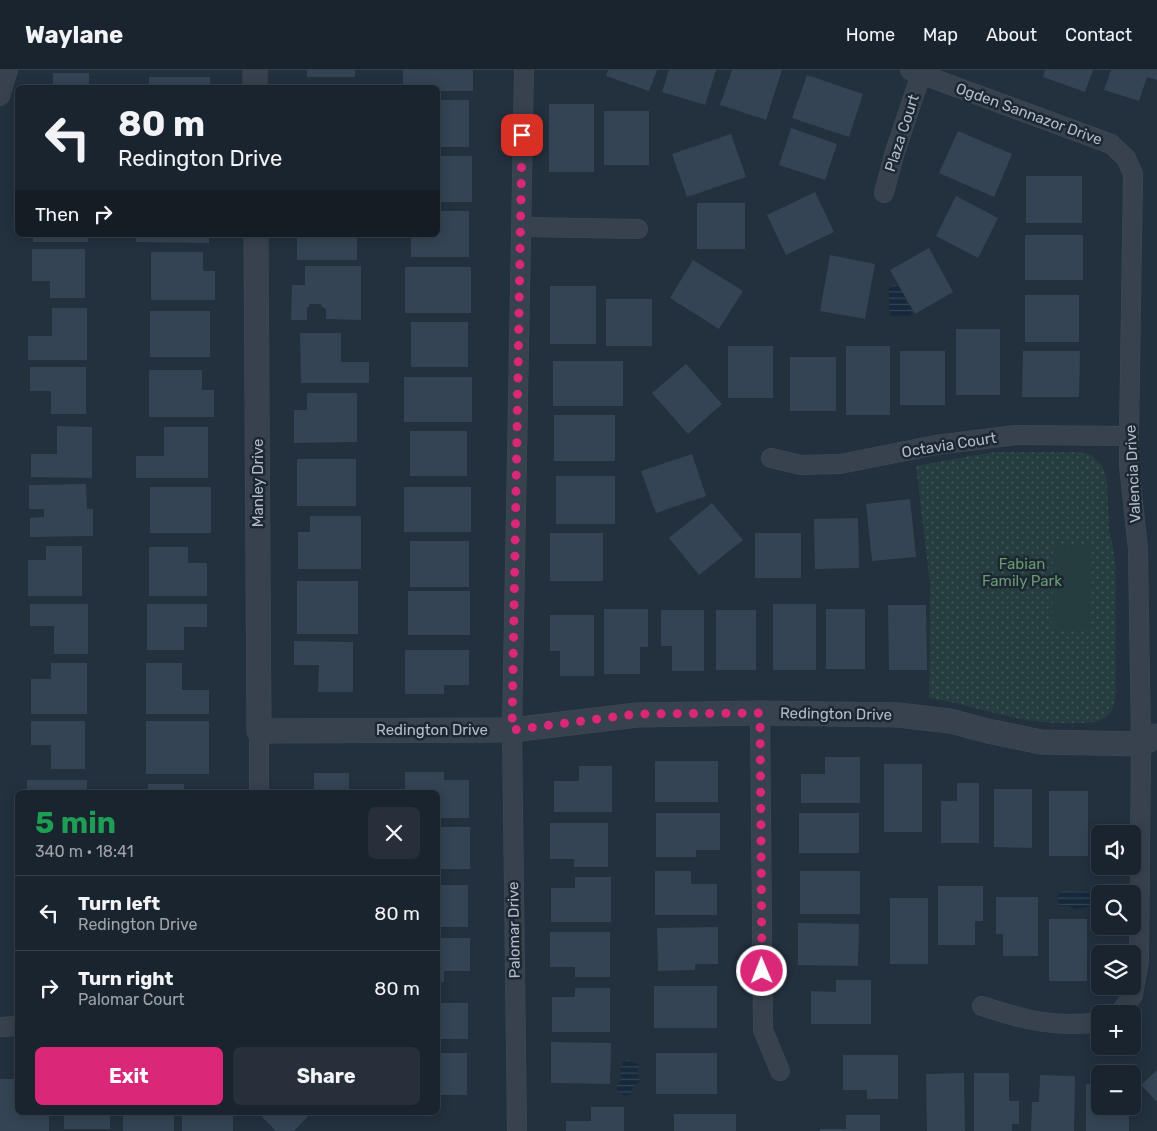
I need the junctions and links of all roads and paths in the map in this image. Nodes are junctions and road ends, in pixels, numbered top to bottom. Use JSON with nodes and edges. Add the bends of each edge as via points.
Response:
{"nodes":[{"id":1,"x":8,"y":70,"type":"edge"},
{"id":2,"x":255,"y":70,"type":"edge"},
{"id":3,"x":524,"y":70,"type":"edge"},
{"id":4,"x":916,"y":72,"type":"edge"},
{"id":5,"x":255,"y":85,"type":"edge"},
{"id":6,"x":0,"y":96,"type":"edge"},
{"id":7,"x":884,"y":193,"type":"dead end"},
{"id":8,"x":1133,"y":204,"type":"joint"},
{"id":9,"x":522,"y":227,"type":"junction"},
{"id":10,"x":638,"y":229,"type":"dead end"},
{"id":11,"x":256,"y":237,"type":"edge"},
{"id":12,"x":1129,"y":436,"type":"junction"},
{"id":13,"x":771,"y":458,"type":"dead end"},
{"id":14,"x":760,"y":713,"type":"junction"},
{"id":15,"x":512,"y":730,"type":"junction"},
{"id":16,"x":259,"y":731,"type":"junction"},
{"id":17,"x":1152,"y":745,"type":"edge"},
{"id":18,"x":259,"y":790,"type":"edge"},
{"id":19,"x":1126,"y":1005,"type":"edge"},
{"id":20,"x":982,"y":1006,"type":"dead end"},
{"id":21,"x":1091,"y":1023,"type":"edge"},
{"id":22,"x":0,"y":1026,"type":"edge"},
{"id":23,"x":15,"y":1026,"type":"edge"},
{"id":24,"x":780,"y":1071,"type":"dead end"},
{"id":25,"x":516,"y":1131,"type":"edge"}],
"edges":[{"from":1,"to":6,"type":"street"},
{"from":2,"to":5,"type":"street"},
{"from":3,"to":9,"type":"street","name":"Palomar Drive"},
{"from":4,"to":7,"type":"street","name":"Plaza Court"},
{"from":4,"to":8,"type":"street","name":"Ogden Sannazor Drive","via":[[1111,144],[1126,158],[1133,174]]},
{"from":8,"to":12,"type":"street","name":"Valencia Drive"},
{"from":9,"to":10,"type":"street"},
{"from":9,"to":15,"type":"street","name":"Palomar Drive"},
{"from":11,"to":16,"type":"street","name":"Manley Drive"},
{"from":12,"to":13,"type":"street","name":"Octavia Court","via":[[1016,435],[936,445],[840,464],[802,465]]},
{"from":12,"to":17,"type":"street","name":"Valencia Drive"},
{"from":14,"to":15,"type":"street","name":"Redington Drive","via":[[637,714]]},
{"from":14,"to":17,"type":"street","name":"Redington Drive","via":[[898,714],[950,721],[1041,742]]},
{"from":14,"to":24,"type":"street","via":[[763,1030]]},
{"from":15,"to":16,"type":"street","name":"Redington Drive"},
{"from":15,"to":25,"type":"street","name":"Palomar Drive"},
{"from":16,"to":18,"type":"street"},
{"from":17,"to":19,"type":"street","name":"Valencia Drive","via":[[1139,962],[1133,996]]},
{"from":20,"to":21,"type":"street","via":[[1025,1020],[1071,1026]]},
{"from":22,"to":23,"type":"street"}]}
